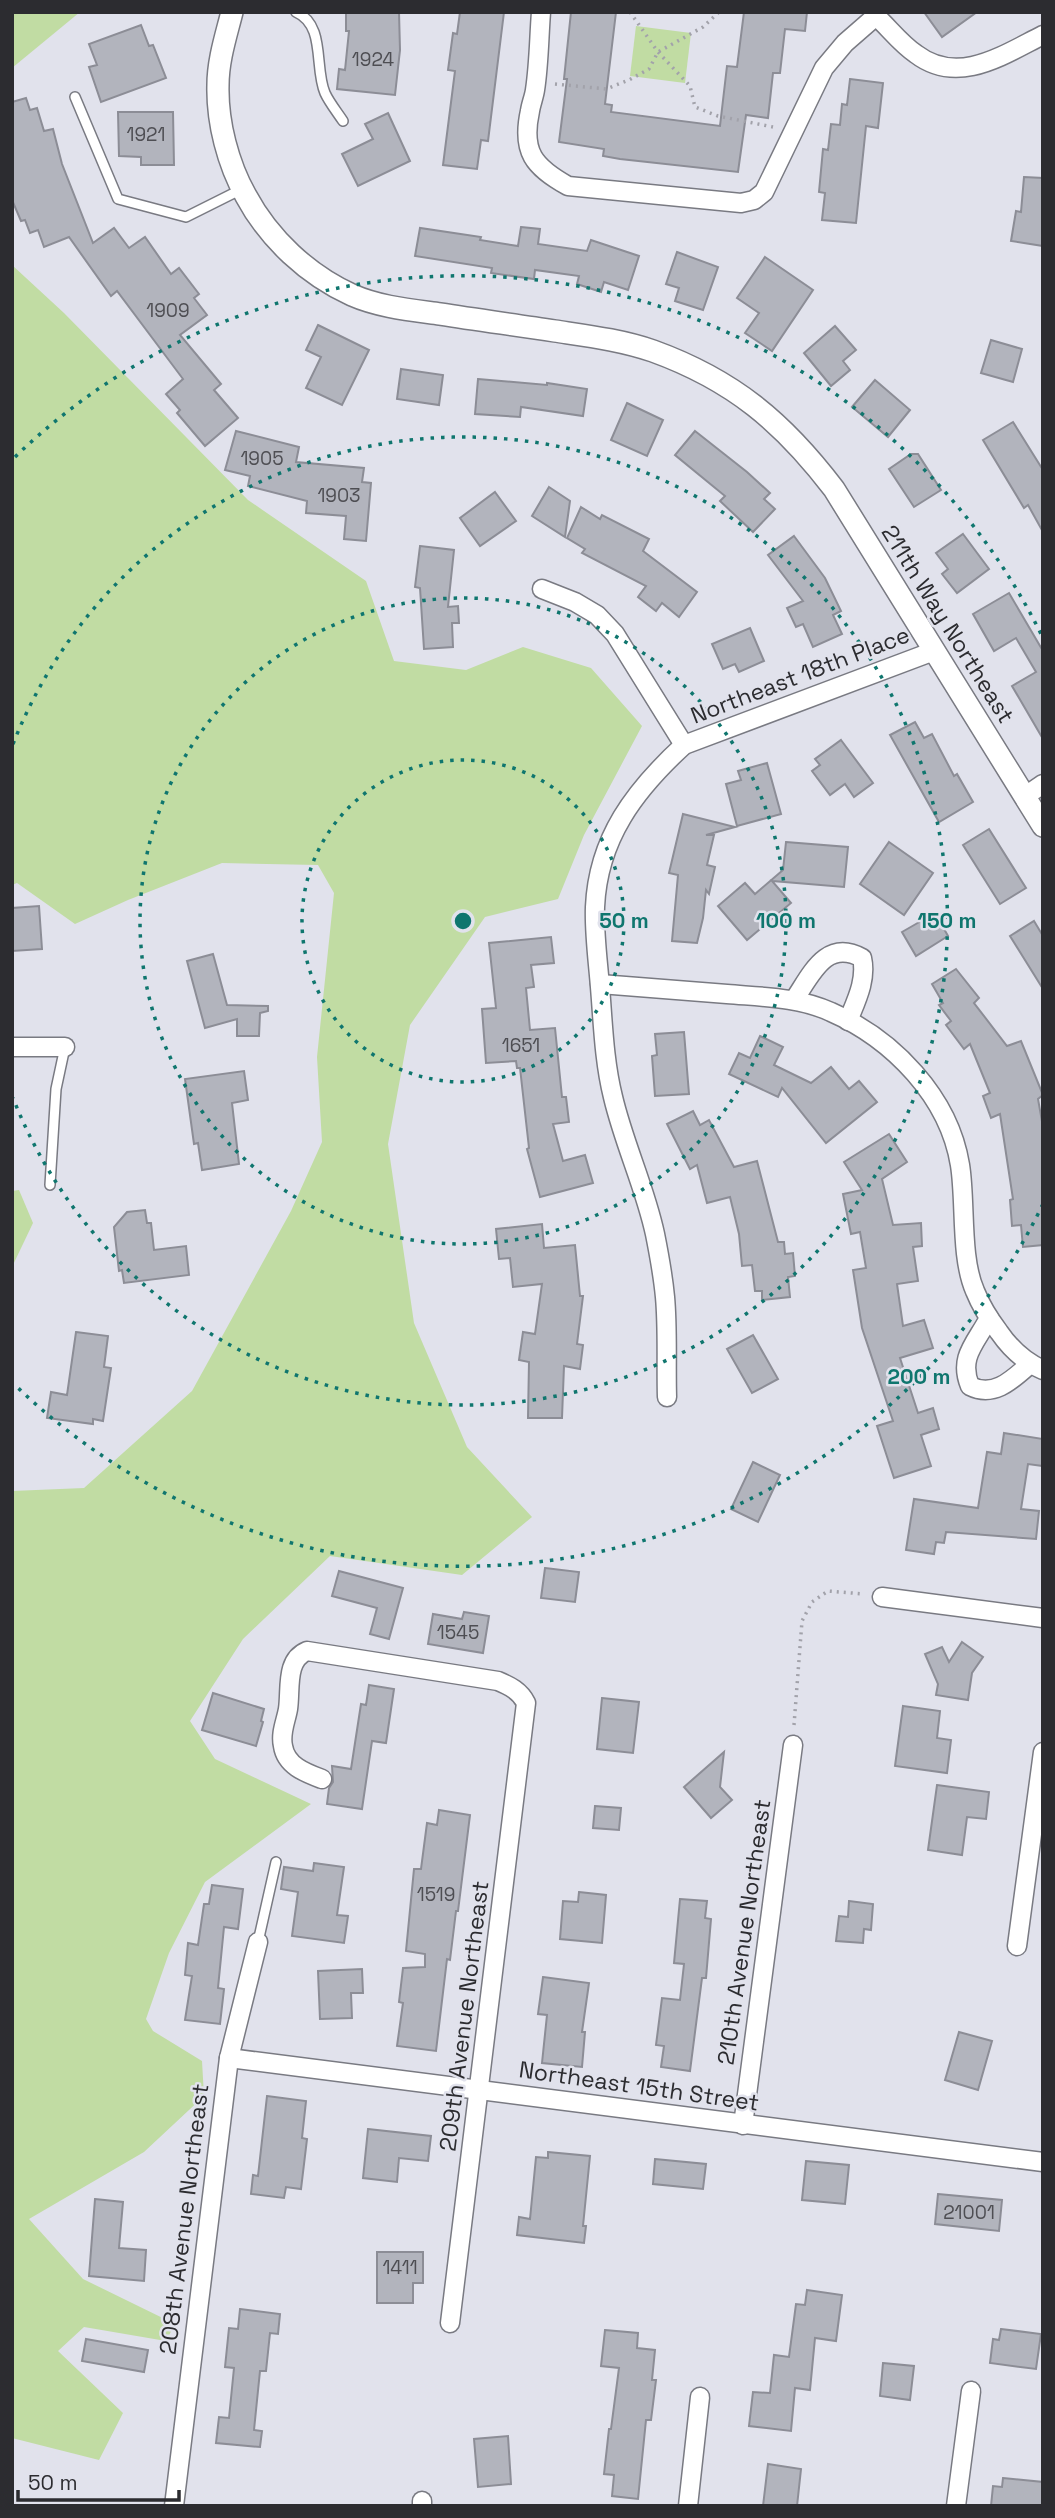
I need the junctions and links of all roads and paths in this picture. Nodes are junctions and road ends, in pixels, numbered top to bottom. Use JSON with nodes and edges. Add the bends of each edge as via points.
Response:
{"nodes":[{"id":1,"x":232,"y":12,"type":"edge"},
{"id":2,"x":296,"y":12,"type":"edge"},
{"id":3,"x":541,"y":12,"type":"edge"},
{"id":4,"x":630,"y":12,"type":"edge"},
{"id":5,"x":719,"y":12,"type":"edge"},
{"id":6,"x":875,"y":14,"type":"edge"},
{"id":7,"x":1043,"y":35,"type":"edge"},
{"id":8,"x":658,"y":52,"type":"junction"},
{"id":9,"x":536,"y":81,"type":"junction"},
{"id":10,"x":75,"y":97,"type":"dead end"},
{"id":11,"x":343,"y":121,"type":"dead end"},
{"id":12,"x":793,"y":133,"type":"junction"},
{"id":13,"x":242,"y":189,"type":"junction"},
{"id":14,"x":542,"y":589,"type":"dead end"},
{"id":15,"x":934,"y":651,"type":"junction"},
{"id":16,"x":684,"y":746,"type":"junction"},
{"id":17,"x":1043,"y":784,"type":"edge"},
{"id":18,"x":1024,"y":797,"type":"junction"},
{"id":19,"x":1043,"y":826,"type":"edge"},
{"id":20,"x":600,"y":984,"type":"junction"},
{"id":21,"x":794,"y":1000,"type":"junction"},
{"id":22,"x":848,"y":1021,"type":"junction"},
{"id":23,"x":12,"y":1047,"type":"edge"},
{"id":24,"x":65,"y":1047,"type":"joint"},
{"id":25,"x":50,"y":1185,"type":"dead end"},
{"id":26,"x":989,"y":1318,"type":"junction"},
{"id":27,"x":1036,"y":1367,"type":"edge"},
{"id":28,"x":667,"y":1397,"type":"dead end"},
{"id":29,"x":882,"y":1597,"type":"joint"},
{"id":30,"x":1043,"y":1618,"type":"edge"},
{"id":31,"x":793,"y":1745,"type":"joint"},
{"id":32,"x":1043,"y":1752,"type":"edge"},
{"id":33,"x":323,"y":1779,"type":"dead end"},
{"id":34,"x":276,"y":1862,"type":"dead end"},
{"id":35,"x":258,"y":1942,"type":"joint"},
{"id":36,"x":1017,"y":1946,"type":"dead end"},
{"id":37,"x":229,"y":2058,"type":"junction"},
{"id":38,"x":479,"y":2089,"type":"junction"},
{"id":39,"x":743,"y":2125,"type":"junction"},
{"id":40,"x":1043,"y":2162,"type":"edge"},
{"id":41,"x":450,"y":2323,"type":"dead end"},
{"id":42,"x":971,"y":2391,"type":"dead end"},
{"id":43,"x":701,"y":2397,"type":"dead end"},
{"id":44,"x":174,"y":2506,"type":"edge"},
{"id":45,"x":688,"y":2506,"type":"edge"},
{"id":46,"x":956,"y":2506,"type":"edge"}],
"edges":[{"from":1,"to":13,"type":"street","name":"211th Way Northeast","via":[[218,85],[225,144]]},
{"from":2,"to":11,"type":"lane","via":[[316,34],[324,92]]},
{"from":3,"to":9,"type":"street"},
{"from":4,"to":8,"type":"path"},
{"from":5,"to":8,"type":"path","via":[[704,27]]},
{"from":6,"to":7,"type":"street","via":[[915,54],[947,68],[993,61]]},
{"from":6,"to":12,"type":"street","via":[[824,68]]},
{"from":8,"to":9,"type":"path","via":[[649,69],[606,89]]},
{"from":8,"to":12,"type":"path","via":[[690,86],[695,107]]},
{"from":9,"to":12,"type":"street","via":[[526,131],[529,150],[550,176],[568,186],[741,203],[754,200],[764,192]]},
{"from":10,"to":13,"type":"lane","via":[[118,199],[186,217]]},
{"from":13,"to":15,"type":"street","name":"211th Way Northeast","via":[[253,209],[298,261],[354,296],[391,307],[615,340],[690,366],[730,386],[807,453]]},
{"from":14,"to":16,"type":"street","via":[[597,615],[615,634]]},
{"from":15,"to":16,"type":"street","name":"Northeast 18th Place"},
{"from":15,"to":18,"type":"street","name":"211th Way Northeast"},
{"from":16,"to":20,"type":"street","via":[[634,797],[605,853],[595,908]]},
{"from":17,"to":18,"type":"street"},
{"from":18,"to":19,"type":"street","name":"211th Way Northeast"},
{"from":20,"to":21,"type":"street"},
{"from":20,"to":28,"type":"street","via":[[612,1095],[646,1200],[665,1297]]},
{"from":21,"to":22,"type":"street"},
{"from":21,"to":22,"type":"street","via":[[826,956],[852,953],[862,958],[864,969]]},
{"from":22,"to":26,"type":"street","via":[[868,1031],[909,1067],[936,1101],[960,1164],[968,1259],[974,1290]]},
{"from":23,"to":24,"type":"street"},
{"from":24,"to":25,"type":"lane","via":[[56,1089]]},
{"from":26,"to":27,"type":"street","via":[[1006,1343]]},
{"from":26,"to":27,"type":"street","via":[[966,1360],[970,1386],[991,1391]]},
{"from":29,"to":30,"type":"street"},
{"from":29,"to":31,"type":"path","via":[[828,1591],[812,1602],[802,1621]]},
{"from":31,"to":39,"type":"street","name":"210th Avenue Northeast"},
{"from":32,"to":36,"type":"street"},
{"from":33,"to":38,"type":"street","name":"209th Avenue Northeast","via":[[303,1772],[283,1747],[289,1684],[298,1654],[307,1651],[498,1681],[522,1695],[526,1715]]},
{"from":34,"to":35,"type":"lane"},
{"from":35,"to":37,"type":"street","name":"208th Avenue Northeast"},
{"from":37,"to":38,"type":"street","name":"Northeast 15th Street"},
{"from":37,"to":44,"type":"street","name":"208th Avenue Northeast"},
{"from":38,"to":39,"type":"street","name":"Northeast 15th Street"},
{"from":38,"to":41,"type":"street","name":"209th Avenue Northeast"},
{"from":39,"to":40,"type":"street","name":"Northeast 15th Street"},
{"from":42,"to":46,"type":"street"},
{"from":43,"to":45,"type":"street"}]}
